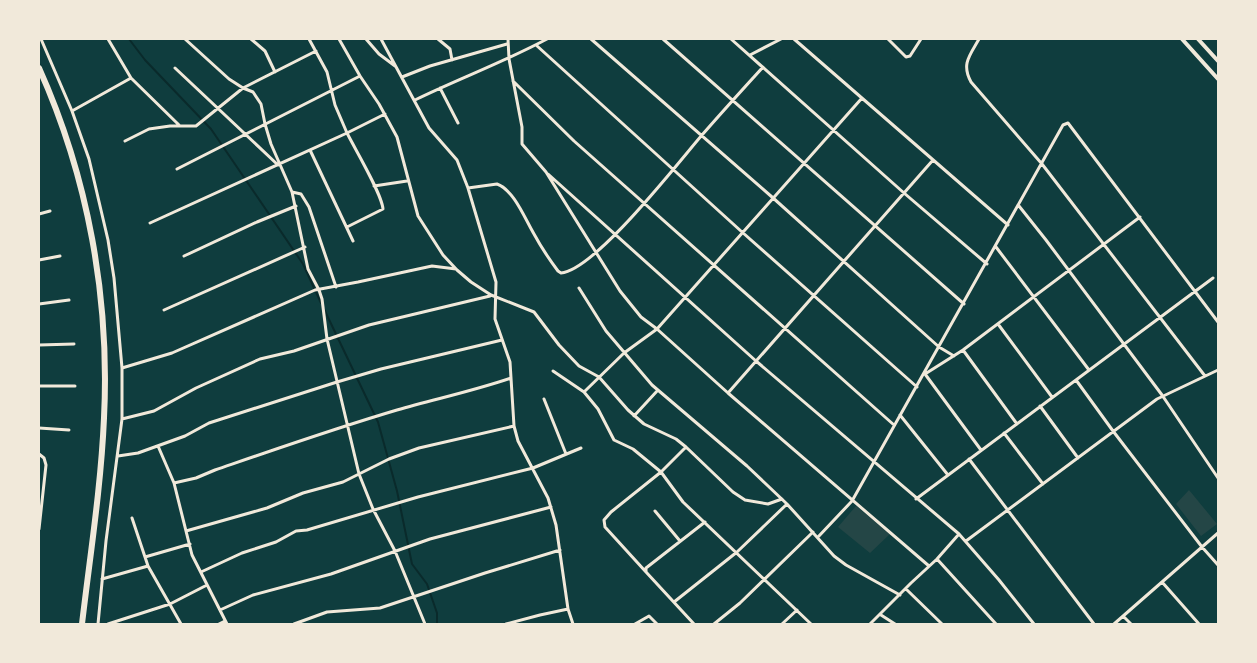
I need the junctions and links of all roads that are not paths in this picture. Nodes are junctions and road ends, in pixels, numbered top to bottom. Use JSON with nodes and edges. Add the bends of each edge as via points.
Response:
{"nodes":[{"id":1,"x":41,"y":39,"type":"edge"},
{"id":2,"x":108,"y":39,"type":"edge"},
{"id":3,"x":186,"y":39,"type":"edge"},
{"id":4,"x":196,"y":39,"type":"edge"},
{"id":5,"x":251,"y":39,"type":"edge"},
{"id":6,"x":309,"y":39,"type":"edge"},
{"id":7,"x":339,"y":39,"type":"edge"},
{"id":8,"x":366,"y":39,"type":"edge"},
{"id":9,"x":381,"y":39,"type":"edge"},
{"id":10,"x":438,"y":39,"type":"edge"},
{"id":11,"x":508,"y":39,"type":"edge"},
{"id":12,"x":548,"y":39,"type":"edge"},
{"id":13,"x":591,"y":39,"type":"edge"},
{"id":14,"x":663,"y":39,"type":"edge"},
{"id":15,"x":731,"y":39,"type":"edge"},
{"id":16,"x":781,"y":39,"type":"edge"},
{"id":17,"x":794,"y":39,"type":"edge"},
{"id":18,"x":888,"y":39,"type":"edge"},
{"id":19,"x":921,"y":39,"type":"edge"},
{"id":20,"x":979,"y":39,"type":"edge"},
{"id":21,"x":1182,"y":39,"type":"edge"},
{"id":22,"x":1198,"y":39,"type":"edge"},
{"id":23,"x":191,"y":42,"type":"junction"},
{"id":24,"x":507,"y":44,"type":"junction"},
{"id":25,"x":536,"y":45,"type":"junction"},
{"id":26,"x":316,"y":51,"type":"junction"},
{"id":27,"x":750,"y":55,"type":"junction"},
{"id":28,"x":509,"y":59,"type":"junction"},
{"id":29,"x":452,"y":60,"type":"junction"},
{"id":30,"x":1218,"y":62,"type":"edge"},
{"id":31,"x":396,"y":66,"type":"junction"},
{"id":32,"x":763,"y":67,"type":"junction"},
{"id":33,"x":39,"y":68,"type":"edge"},
{"id":34,"x":175,"y":68,"type":"dead end"},
{"id":35,"x":275,"y":72,"type":"junction"},
{"id":36,"x":360,"y":76,"type":"junction"},
{"id":37,"x":402,"y":77,"type":"junction"},
{"id":38,"x":131,"y":78,"type":"junction"},
{"id":39,"x":1218,"y":78,"type":"edge"},
{"id":40,"x":513,"y":81,"type":"junction"},
{"id":41,"x":243,"y":88,"type":"junction"},
{"id":42,"x":440,"y":88,"type":"junction"},
{"id":43,"x":331,"y":91,"type":"junction"},
{"id":44,"x":862,"y":98,"type":"junction"},
{"id":45,"x":415,"y":100,"type":"junction"},
{"id":46,"x":732,"y":100,"type":"junction"},
{"id":47,"x":217,"y":109,"type":"junction"},
{"id":48,"x":72,"y":111,"type":"junction"},
{"id":49,"x":385,"y":114,"type":"junction"},
{"id":50,"x":458,"y":122,"type":"dead end"},
{"id":51,"x":265,"y":124,"type":"junction"},
{"id":52,"x":179,"y":126,"type":"junction"},
{"id":53,"x":833,"y":129,"type":"junction"},
{"id":54,"x":347,"y":133,"type":"junction"},
{"id":55,"x":244,"y":134,"type":"junction"},
{"id":56,"x":701,"y":136,"type":"junction"},
{"id":57,"x":125,"y":141,"type":"dead end"},
{"id":58,"x":310,"y":150,"type":"junction"},
{"id":59,"x":933,"y":160,"type":"junction"},
{"id":60,"x":803,"y":162,"type":"junction"},
{"id":61,"x":279,"y":164,"type":"junction"},
{"id":62,"x":1042,"y":164,"type":"junction"},
{"id":63,"x":177,"y":169,"type":"dead end"},
{"id":64,"x":673,"y":169,"type":"junction"},
{"id":65,"x":546,"y":172,"type":"junction"},
{"id":66,"x":408,"y":180,"type":"junction"},
{"id":67,"x":374,"y":186,"type":"junction"},
{"id":68,"x":468,"y":188,"type":"junction"},
{"id":69,"x":292,"y":192,"type":"junction"},
{"id":70,"x":904,"y":193,"type":"junction"},
{"id":71,"x":772,"y":197,"type":"junction"},
{"id":72,"x":644,"y":203,"type":"junction"},
{"id":73,"x":296,"y":206,"type":"junction"},
{"id":74,"x":1019,"y":206,"type":"junction"},
{"id":75,"x":50,"y":211,"type":"dead end"},
{"id":76,"x":39,"y":214,"type":"edge"},
{"id":77,"x":1140,"y":218,"type":"junction"},
{"id":78,"x":150,"y":223,"type":"dead end"},
{"id":79,"x":1008,"y":225,"type":"junction"},
{"id":80,"x":875,"y":226,"type":"junction"},
{"id":81,"x":346,"y":227,"type":"junction"},
{"id":82,"x":742,"y":232,"type":"junction"},
{"id":83,"x":615,"y":234,"type":"junction"},
{"id":84,"x":353,"y":240,"type":"dead end"},
{"id":85,"x":1105,"y":244,"type":"junction"},
{"id":86,"x":305,"y":247,"type":"junction"},
{"id":87,"x":996,"y":247,"type":"junction"},
{"id":88,"x":596,"y":253,"type":"junction"},
{"id":89,"x":60,"y":256,"type":"dead end"},
{"id":90,"x":184,"y":256,"type":"dead end"},
{"id":91,"x":39,"y":260,"type":"edge"},
{"id":92,"x":843,"y":262,"type":"junction"},
{"id":93,"x":987,"y":264,"type":"junction"},
{"id":94,"x":713,"y":265,"type":"junction"},
{"id":95,"x":457,"y":270,"type":"junction"},
{"id":96,"x":1069,"y":271,"type":"junction"},
{"id":97,"x":1213,"y":278,"type":"dead end"},
{"id":98,"x":336,"y":287,"type":"junction"},
{"id":99,"x":579,"y":288,"type":"dead end"},
{"id":100,"x":319,"y":290,"type":"junction"},
{"id":101,"x":1195,"y":291,"type":"junction"},
{"id":102,"x":814,"y":295,"type":"junction"},
{"id":103,"x":493,"y":296,"type":"junction"},
{"id":104,"x":684,"y":297,"type":"junction"},
{"id":105,"x":1034,"y":297,"type":"junction"},
{"id":106,"x":69,"y":300,"type":"dead end"},
{"id":107,"x":39,"y":304,"type":"edge"},
{"id":108,"x":964,"y":304,"type":"junction"},
{"id":109,"x":164,"y":310,"type":"dead end"},
{"id":110,"x":1160,"y":317,"type":"junction"},
{"id":111,"x":1218,"y":322,"type":"edge"},
{"id":112,"x":998,"y":324,"type":"junction"},
{"id":113,"x":785,"y":328,"type":"junction"},
{"id":114,"x":657,"y":329,"type":"junction"},
{"id":115,"x":327,"y":339,"type":"junction"},
{"id":116,"x":502,"y":340,"type":"junction"},
{"id":117,"x":74,"y":344,"type":"dead end"},
{"id":118,"x":1124,"y":344,"type":"junction"},
{"id":119,"x":39,"y":345,"type":"edge"},
{"id":120,"x":939,"y":347,"type":"junction"},
{"id":121,"x":963,"y":350,"type":"junction"},
{"id":122,"x":624,"y":354,"type":"junction"},
{"id":123,"x":954,"y":356,"type":"junction"},
{"id":124,"x":756,"y":361,"type":"junction"},
{"id":125,"x":122,"y":368,"type":"junction"},
{"id":126,"x":1089,"y":370,"type":"junction"},
{"id":127,"x":1218,"y":370,"type":"edge"},
{"id":128,"x":553,"y":371,"type":"dead end"},
{"id":129,"x":925,"y":374,"type":"junction"},
{"id":130,"x":1205,"y":376,"type":"junction"},
{"id":131,"x":599,"y":377,"type":"junction"},
{"id":132,"x":511,"y":378,"type":"junction"},
{"id":133,"x":1076,"y":380,"type":"junction"},
{"id":134,"x":337,"y":382,"type":"junction"},
{"id":135,"x":39,"y":386,"type":"edge"},
{"id":136,"x":75,"y":386,"type":"dead end"},
{"id":137,"x":917,"y":386,"type":"junction"},
{"id":138,"x":658,"y":390,"type":"junction"},
{"id":139,"x":584,"y":392,"type":"junction"},
{"id":140,"x":728,"y":393,"type":"junction"},
{"id":141,"x":1162,"y":395,"type":"junction"},
{"id":142,"x":1052,"y":397,"type":"junction"},
{"id":143,"x":544,"y":399,"type":"dead end"},
{"id":144,"x":1040,"y":406,"type":"junction"},
{"id":145,"x":900,"y":415,"type":"junction"},
{"id":146,"x":634,"y":416,"type":"junction"},
{"id":147,"x":122,"y":419,"type":"junction"},
{"id":148,"x":1017,"y":424,"type":"junction"},
{"id":149,"x":894,"y":425,"type":"junction"},
{"id":150,"x":346,"y":426,"type":"junction"},
{"id":151,"x":514,"y":426,"type":"junction"},
{"id":152,"x":39,"y":428,"type":"edge"},
{"id":153,"x":69,"y":430,"type":"dead end"},
{"id":154,"x":1113,"y":431,"type":"junction"},
{"id":155,"x":1004,"y":433,"type":"junction"},
{"id":156,"x":158,"y":446,"type":"junction"},
{"id":157,"x":686,"y":447,"type":"junction"},
{"id":158,"x":581,"y":448,"type":"dead end"},
{"id":159,"x":982,"y":450,"type":"junction"},
{"id":160,"x":39,"y":454,"type":"edge"},
{"id":161,"x":566,"y":454,"type":"junction"},
{"id":162,"x":118,"y":456,"type":"junction"},
{"id":163,"x":1078,"y":458,"type":"junction"},
{"id":164,"x":970,"y":459,"type":"junction"},
{"id":165,"x":873,"y":462,"type":"junction"},
{"id":166,"x":533,"y":468,"type":"junction"},
{"id":167,"x":661,"y":472,"type":"junction"},
{"id":168,"x":359,"y":474,"type":"junction"},
{"id":169,"x":948,"y":475,"type":"junction"},
{"id":170,"x":1218,"y":478,"type":"edge"},
{"id":171,"x":174,"y":483,"type":"junction"},
{"id":172,"x":1043,"y":484,"type":"junction"},
{"id":173,"x":782,"y":499,"type":"junction"},
{"id":174,"x":916,"y":499,"type":"junction"},
{"id":175,"x":852,"y":501,"type":"junction"},
{"id":176,"x":787,"y":504,"type":"junction"},
{"id":177,"x":551,"y":507,"type":"junction"},
{"id":178,"x":373,"y":509,"type":"junction"},
{"id":179,"x":1006,"y":510,"type":"junction"},
{"id":180,"x":655,"y":511,"type":"dead end"},
{"id":181,"x":132,"y":518,"type":"dead end"},
{"id":182,"x":704,"y":522,"type":"junction"},
{"id":183,"x":39,"y":530,"type":"edge"},
{"id":184,"x":186,"y":531,"type":"junction"},
{"id":185,"x":813,"y":532,"type":"junction"},
{"id":186,"x":1218,"y":533,"type":"edge"},
{"id":187,"x":959,"y":534,"type":"junction"},
{"id":188,"x":818,"y":538,"type":"junction"},
{"id":189,"x":680,"y":541,"type":"junction"},
{"id":190,"x":966,"y":541,"type":"junction"},
{"id":191,"x":190,"y":544,"type":"junction"},
{"id":192,"x":1202,"y":547,"type":"junction"},
{"id":193,"x":560,"y":550,"type":"junction"},
{"id":194,"x":395,"y":551,"type":"junction"},
{"id":195,"x":737,"y":552,"type":"junction"},
{"id":196,"x":145,"y":557,"type":"junction"},
{"id":197,"x":937,"y":559,"type":"junction"},
{"id":198,"x":1218,"y":565,"type":"edge"},
{"id":199,"x":148,"y":566,"type":"junction"},
{"id":200,"x":929,"y":566,"type":"junction"},
{"id":201,"x":201,"y":572,"type":"junction"},
{"id":202,"x":646,"y":572,"type":"junction"},
{"id":203,"x":102,"y":579,"type":"junction"},
{"id":204,"x":766,"y":579,"type":"junction"},
{"id":205,"x":1162,"y":582,"type":"junction"},
{"id":206,"x":207,"y":585,"type":"junction"},
{"id":207,"x":906,"y":589,"type":"junction"},
{"id":208,"x":900,"y":595,"type":"junction"},
{"id":209,"x":415,"y":597,"type":"junction"},
{"id":210,"x":674,"y":602,"type":"junction"},
{"id":211,"x":170,"y":604,"type":"junction"},
{"id":212,"x":568,"y":609,"type":"junction"},
{"id":213,"x":220,"y":610,"type":"junction"},
{"id":214,"x":798,"y":610,"type":"junction"},
{"id":215,"x":880,"y":615,"type":"junction"},
{"id":216,"x":1124,"y":616,"type":"junction"},
{"id":217,"x":306,"y":620,"type":"junction"},
{"id":218,"x":226,"y":623,"type":"edge"},
{"id":219,"x":82,"y":624,"type":"edge"},
{"id":220,"x":98,"y":624,"type":"edge"},
{"id":221,"x":108,"y":624,"type":"edge"},
{"id":222,"x":181,"y":624,"type":"edge"},
{"id":223,"x":218,"y":624,"type":"edge"},
{"id":224,"x":294,"y":624,"type":"edge"},
{"id":225,"x":308,"y":624,"type":"edge"},
{"id":226,"x":425,"y":624,"type":"edge"},
{"id":227,"x":506,"y":624,"type":"edge"},
{"id":228,"x":572,"y":624,"type":"edge"},
{"id":229,"x":635,"y":624,"type":"edge"},
{"id":230,"x":657,"y":624,"type":"edge"},
{"id":231,"x":694,"y":624,"type":"edge"},
{"id":232,"x":714,"y":624,"type":"edge"},
{"id":233,"x":782,"y":624,"type":"edge"},
{"id":234,"x":811,"y":624,"type":"edge"},
{"id":235,"x":870,"y":624,"type":"edge"},
{"id":236,"x":895,"y":624,"type":"edge"},
{"id":237,"x":942,"y":624,"type":"edge"},
{"id":238,"x":996,"y":624,"type":"edge"},
{"id":239,"x":1034,"y":624,"type":"edge"},
{"id":240,"x":1094,"y":624,"type":"edge"},
{"id":241,"x":1114,"y":624,"type":"edge"},
{"id":242,"x":1131,"y":624,"type":"edge"},
{"id":243,"x":1200,"y":624,"type":"edge"}],
"edges":[{"from":1,"to":48,"type":"street"},
{"from":2,"to":38,"type":"street"},
{"from":3,"to":23,"type":"street"},
{"from":4,"to":23,"type":"street"},
{"from":5,"to":35,"type":"street","via":[[265,51]]},
{"from":6,"to":26,"type":"street"},
{"from":7,"to":36,"type":"street"},
{"from":8,"to":31,"type":"street"},
{"from":9,"to":31,"type":"street"},
{"from":10,"to":29,"type":"street","via":[[450,49]]},
{"from":11,"to":24,"type":"street"},
{"from":12,"to":25,"type":"street"},
{"from":13,"to":56,"type":"street"},
{"from":14,"to":46,"type":"street"},
{"from":15,"to":27,"type":"street"},
{"from":16,"to":27,"type":"street"},
{"from":17,"to":44,"type":"street"},
{"from":18,"to":19,"type":"street","via":[[906,57]]},
{"from":20,"to":62,"type":"street","via":[[968,58],[967,74]]},
{"from":21,"to":39,"type":"street"},
{"from":22,"to":30,"type":"street"},
{"from":23,"to":41,"type":"street","via":[[229,79]]},
{"from":24,"to":28,"type":"street"},
{"from":24,"to":29,"type":"street"},
{"from":25,"to":28,"type":"street"},
{"from":25,"to":64,"type":"street"},
{"from":26,"to":35,"type":"street"},
{"from":26,"to":43,"type":"street","via":[[327,72]]},
{"from":27,"to":32,"type":"street"},
{"from":28,"to":40,"type":"street"},
{"from":28,"to":42,"type":"street"},
{"from":29,"to":37,"type":"street"},
{"from":31,"to":37,"type":"street"},
{"from":32,"to":46,"type":"street"},
{"from":32,"to":53,"type":"street"},
{"from":33,"to":219,"type":"highway","via":[[80,183],[94,250],[102,316],[105,377],[103,444]]},
{"from":34,"to":47,"type":"street"},
{"from":35,"to":41,"type":"street"},
{"from":36,"to":43,"type":"street"},
{"from":36,"to":49,"type":"street"},
{"from":37,"to":45,"type":"street"},
{"from":38,"to":48,"type":"street"},
{"from":38,"to":52,"type":"street"},
{"from":40,"to":65,"type":"street","via":[[522,144]]},
{"from":40,"to":72,"type":"street"},
{"from":41,"to":47,"type":"street"},
{"from":41,"to":51,"type":"street","via":[[258,98]]},
{"from":42,"to":45,"type":"street"},
{"from":42,"to":50,"type":"street"},
{"from":43,"to":51,"type":"street"},
{"from":43,"to":54,"type":"street"},
{"from":44,"to":53,"type":"street"},
{"from":44,"to":59,"type":"street"},
{"from":45,"to":68,"type":"street","via":[[429,128],[457,160]]},
{"from":46,"to":56,"type":"street"},
{"from":46,"to":60,"type":"street"},
{"from":47,"to":52,"type":"street","via":[[196,126]]},
{"from":47,"to":55,"type":"street"},
{"from":48,"to":125,"type":"street","via":[[89,159],[108,240]]},
{"from":49,"to":54,"type":"street"},
{"from":49,"to":66,"type":"street","via":[[396,137]]},
{"from":51,"to":55,"type":"street"},
{"from":51,"to":61,"type":"street"},
{"from":52,"to":57,"type":"street","via":[[149,130]]},
{"from":53,"to":60,"type":"street"},
{"from":53,"to":70,"type":"street"},
{"from":54,"to":58,"type":"street"},
{"from":54,"to":67,"type":"street"},
{"from":55,"to":61,"type":"street"},
{"from":55,"to":63,"type":"street"},
{"from":56,"to":64,"type":"street"},
{"from":56,"to":71,"type":"street"},
{"from":58,"to":61,"type":"street"},
{"from":58,"to":81,"type":"street"},
{"from":59,"to":70,"type":"street"},
{"from":59,"to":79,"type":"street"},
{"from":60,"to":71,"type":"street"},
{"from":60,"to":80,"type":"street"},
{"from":61,"to":69,"type":"street"},
{"from":61,"to":78,"type":"street"},
{"from":62,"to":74,"type":"street"},
{"from":62,"to":77,"type":"street","via":[[1068,122]]},
{"from":62,"to":85,"type":"street"},
{"from":64,"to":72,"type":"street"},
{"from":64,"to":82,"type":"street"},
{"from":65,"to":83,"type":"street"},
{"from":65,"to":88,"type":"street"},
{"from":66,"to":67,"type":"street"},
{"from":66,"to":95,"type":"street","via":[[418,216],[443,255]]},
{"from":67,"to":81,"type":"street","via":[[383,209]]},
{"from":68,"to":88,"type":"street","via":[[500,185],[515,201],[558,271],[578,266]]},
{"from":68,"to":103,"type":"street","via":[[496,282]]},
{"from":69,"to":73,"type":"street"},
{"from":69,"to":98,"type":"street","via":[[301,194],[309,207]]},
{"from":70,"to":80,"type":"street"},
{"from":70,"to":93,"type":"street"},
{"from":71,"to":82,"type":"street"},
{"from":71,"to":92,"type":"street"},
{"from":72,"to":83,"type":"street"},
{"from":72,"to":94,"type":"street"},
{"from":73,"to":86,"type":"street"},
{"from":73,"to":90,"type":"street"},
{"from":74,"to":79,"type":"street"},
{"from":74,"to":96,"type":"street"},
{"from":75,"to":76,"type":"street"},
{"from":77,"to":85,"type":"street"},
{"from":77,"to":101,"type":"street"},
{"from":79,"to":87,"type":"street"},
{"from":80,"to":92,"type":"street"},
{"from":80,"to":108,"type":"street"},
{"from":81,"to":84,"type":"street"},
{"from":82,"to":94,"type":"street"},
{"from":82,"to":102,"type":"street"},
{"from":83,"to":88,"type":"street"},
{"from":83,"to":104,"type":"street"},
{"from":85,"to":96,"type":"street"},
{"from":85,"to":110,"type":"street"},
{"from":86,"to":100,"type":"street","via":[[308,269]]},
{"from":86,"to":109,"type":"street"},
{"from":87,"to":93,"type":"street"},
{"from":87,"to":105,"type":"street"},
{"from":88,"to":114,"type":"street","via":[[630,304]]},
{"from":89,"to":91,"type":"street"},
{"from":92,"to":102,"type":"street"},
{"from":92,"to":120,"type":"street"},
{"from":93,"to":108,"type":"street"},
{"from":94,"to":104,"type":"street"},
{"from":94,"to":113,"type":"street"},
{"from":95,"to":98,"type":"street","via":[[432,266]]},
{"from":95,"to":103,"type":"street"},
{"from":96,"to":105,"type":"street"},
{"from":96,"to":118,"type":"street"},
{"from":97,"to":101,"type":"street"},
{"from":98,"to":100,"type":"street"},
{"from":99,"to":122,"type":"street"},
{"from":100,"to":115,"type":"street"},
{"from":100,"to":125,"type":"street","via":[[172,353]]},
{"from":101,"to":110,"type":"street"},
{"from":101,"to":111,"type":"street"},
{"from":102,"to":113,"type":"street"},
{"from":102,"to":137,"type":"street"},
{"from":103,"to":115,"type":"street","via":[[369,325]]},
{"from":103,"to":116,"type":"street","via":[[495,319]]},
{"from":103,"to":131,"type":"street","via":[[534,312],[579,366]]},
{"from":104,"to":114,"type":"street"},
{"from":104,"to":124,"type":"street"},
{"from":105,"to":112,"type":"street"},
{"from":105,"to":126,"type":"street"},
{"from":106,"to":107,"type":"street"},
{"from":108,"to":120,"type":"street"},
{"from":110,"to":118,"type":"street"},
{"from":110,"to":130,"type":"street"},
{"from":112,"to":121,"type":"street"},
{"from":112,"to":142,"type":"street"},
{"from":113,"to":124,"type":"street"},
{"from":113,"to":149,"type":"street"},
{"from":114,"to":122,"type":"street"},
{"from":114,"to":140,"type":"street"},
{"from":115,"to":134,"type":"street"},
{"from":115,"to":147,"type":"street","via":[[260,359],[154,411]]},
{"from":116,"to":132,"type":"street"},
{"from":116,"to":134,"type":"street"},
{"from":117,"to":119,"type":"street"},
{"from":118,"to":126,"type":"street"},
{"from":118,"to":141,"type":"street"},
{"from":120,"to":123,"type":"street"},
{"from":120,"to":129,"type":"street"},
{"from":121,"to":123,"type":"street"},
{"from":121,"to":148,"type":"street"},
{"from":122,"to":131,"type":"street"},
{"from":122,"to":138,"type":"street"},
{"from":123,"to":129,"type":"street"},
{"from":124,"to":140,"type":"street"},
{"from":124,"to":165,"type":"street"},
{"from":125,"to":147,"type":"street"},
{"from":126,"to":133,"type":"street"},
{"from":127,"to":130,"type":"street"},
{"from":128,"to":139,"type":"street"},
{"from":129,"to":137,"type":"street"},
{"from":129,"to":159,"type":"street"},
{"from":130,"to":141,"type":"street"},
{"from":131,"to":139,"type":"street"},
{"from":131,"to":146,"type":"street"},
{"from":132,"to":150,"type":"street"},
{"from":132,"to":151,"type":"street"},
{"from":133,"to":142,"type":"street"},
{"from":133,"to":154,"type":"street"},
{"from":134,"to":150,"type":"street"},
{"from":134,"to":156,"type":"street","via":[[209,423]]},
{"from":135,"to":136,"type":"street"},
{"from":137,"to":145,"type":"street"},
{"from":138,"to":146,"type":"street"},
{"from":138,"to":173,"type":"street"},
{"from":139,"to":167,"type":"street","via":[[598,409],[614,440],[633,449]]},
{"from":140,"to":175,"type":"street"},
{"from":141,"to":154,"type":"street"},
{"from":141,"to":170,"type":"street"},
{"from":142,"to":144,"type":"street"},
{"from":143,"to":161,"type":"street"},
{"from":144,"to":148,"type":"street"},
{"from":144,"to":163,"type":"street"},
{"from":145,"to":149,"type":"street"},
{"from":145,"to":169,"type":"street"},
{"from":146,"to":157,"type":"street"},
{"from":147,"to":162,"type":"street"},
{"from":148,"to":155,"type":"street"},
{"from":149,"to":165,"type":"street"},
{"from":150,"to":168,"type":"street"},
{"from":150,"to":171,"type":"street"},
{"from":151,"to":166,"type":"street","via":[[518,441]]},
{"from":151,"to":168,"type":"street","via":[[419,448]]},
{"from":152,"to":153,"type":"street"},
{"from":154,"to":163,"type":"street"},
{"from":154,"to":192,"type":"street"},
{"from":155,"to":159,"type":"street"},
{"from":155,"to":172,"type":"street"},
{"from":156,"to":162,"type":"street","via":[[138,454]]},
{"from":156,"to":171,"type":"street"},
{"from":157,"to":167,"type":"street"},
{"from":157,"to":173,"type":"street","via":[[745,500],[768,504]]},
{"from":158,"to":161,"type":"street"},
{"from":159,"to":164,"type":"street"},
{"from":160,"to":183,"type":"street","via":[[46,465]]},
{"from":161,"to":166,"type":"street"},
{"from":162,"to":203,"type":"street"},
{"from":163,"to":172,"type":"street"},
{"from":164,"to":169,"type":"street"},
{"from":164,"to":179,"type":"street"},
{"from":165,"to":174,"type":"street"},
{"from":165,"to":175,"type":"street"},
{"from":166,"to":177,"type":"street"},
{"from":166,"to":178,"type":"street"},
{"from":167,"to":182,"type":"street","via":[[683,502]]},
{"from":167,"to":202,"type":"street","via":[[604,520],[605,527]]},
{"from":168,"to":178,"type":"street"},
{"from":168,"to":184,"type":"street","via":[[267,508]]},
{"from":169,"to":174,"type":"street"},
{"from":171,"to":184,"type":"street"},
{"from":172,"to":179,"type":"street"},
{"from":173,"to":176,"type":"street"},
{"from":174,"to":187,"type":"street"},
{"from":175,"to":188,"type":"street"},
{"from":175,"to":200,"type":"street"},
{"from":176,"to":185,"type":"street"},
{"from":176,"to":195,"type":"street"},
{"from":177,"to":193,"type":"street"},
{"from":177,"to":194,"type":"street"},
{"from":178,"to":194,"type":"street"},
{"from":178,"to":201,"type":"street","via":[[296,531]]},
{"from":179,"to":190,"type":"street"},
{"from":179,"to":240,"type":"street"},
{"from":180,"to":189,"type":"street"},
{"from":181,"to":196,"type":"street"},
{"from":182,"to":189,"type":"street"},
{"from":182,"to":195,"type":"street"},
{"from":184,"to":191,"type":"street"},
{"from":185,"to":188,"type":"street"},
{"from":185,"to":204,"type":"street"},
{"from":186,"to":192,"type":"street"},
{"from":187,"to":190,"type":"street"},
{"from":187,"to":197,"type":"street"},
{"from":188,"to":208,"type":"street","via":[[846,565]]},
{"from":189,"to":202,"type":"street","via":[[648,566]]},
{"from":190,"to":239,"type":"street"},
{"from":191,"to":196,"type":"street"},
{"from":191,"to":201,"type":"street"},
{"from":192,"to":198,"type":"street"},
{"from":192,"to":205,"type":"street"},
{"from":193,"to":209,"type":"street"},
{"from":193,"to":212,"type":"street"},
{"from":194,"to":209,"type":"street"},
{"from":194,"to":213,"type":"street","via":[[331,574],[253,594]]},
{"from":195,"to":204,"type":"street"},
{"from":195,"to":210,"type":"street"},
{"from":196,"to":199,"type":"street"},
{"from":197,"to":200,"type":"street"},
{"from":197,"to":238,"type":"street"},
{"from":199,"to":203,"type":"street"},
{"from":199,"to":211,"type":"street"},
{"from":200,"to":207,"type":"street"},
{"from":201,"to":206,"type":"street"},
{"from":202,"to":210,"type":"street"},
{"from":203,"to":220,"type":"street"},
{"from":204,"to":214,"type":"street"},
{"from":204,"to":232,"type":"street"},
{"from":205,"to":216,"type":"street"},
{"from":205,"to":243,"type":"street"},
{"from":206,"to":211,"type":"street"},
{"from":206,"to":213,"type":"street"},
{"from":207,"to":208,"type":"street"},
{"from":207,"to":237,"type":"street"},
{"from":208,"to":215,"type":"street"},
{"from":209,"to":217,"type":"street","via":[[380,608],[328,612]]},
{"from":209,"to":226,"type":"street"},
{"from":210,"to":231,"type":"street"},
{"from":211,"to":221,"type":"street"},
{"from":211,"to":222,"type":"street"},
{"from":212,"to":227,"type":"street"},
{"from":212,"to":228,"type":"street"},
{"from":213,"to":218,"type":"street"},
{"from":214,"to":233,"type":"street"},
{"from":214,"to":234,"type":"street"},
{"from":215,"to":235,"type":"street"},
{"from":215,"to":236,"type":"street"},
{"from":216,"to":241,"type":"street"},
{"from":216,"to":242,"type":"street"},
{"from":217,"to":224,"type":"street"},
{"from":217,"to":225,"type":"street"},
{"from":218,"to":223,"type":"street"},
{"from":229,"to":230,"type":"street","via":[[649,616]]}]}
